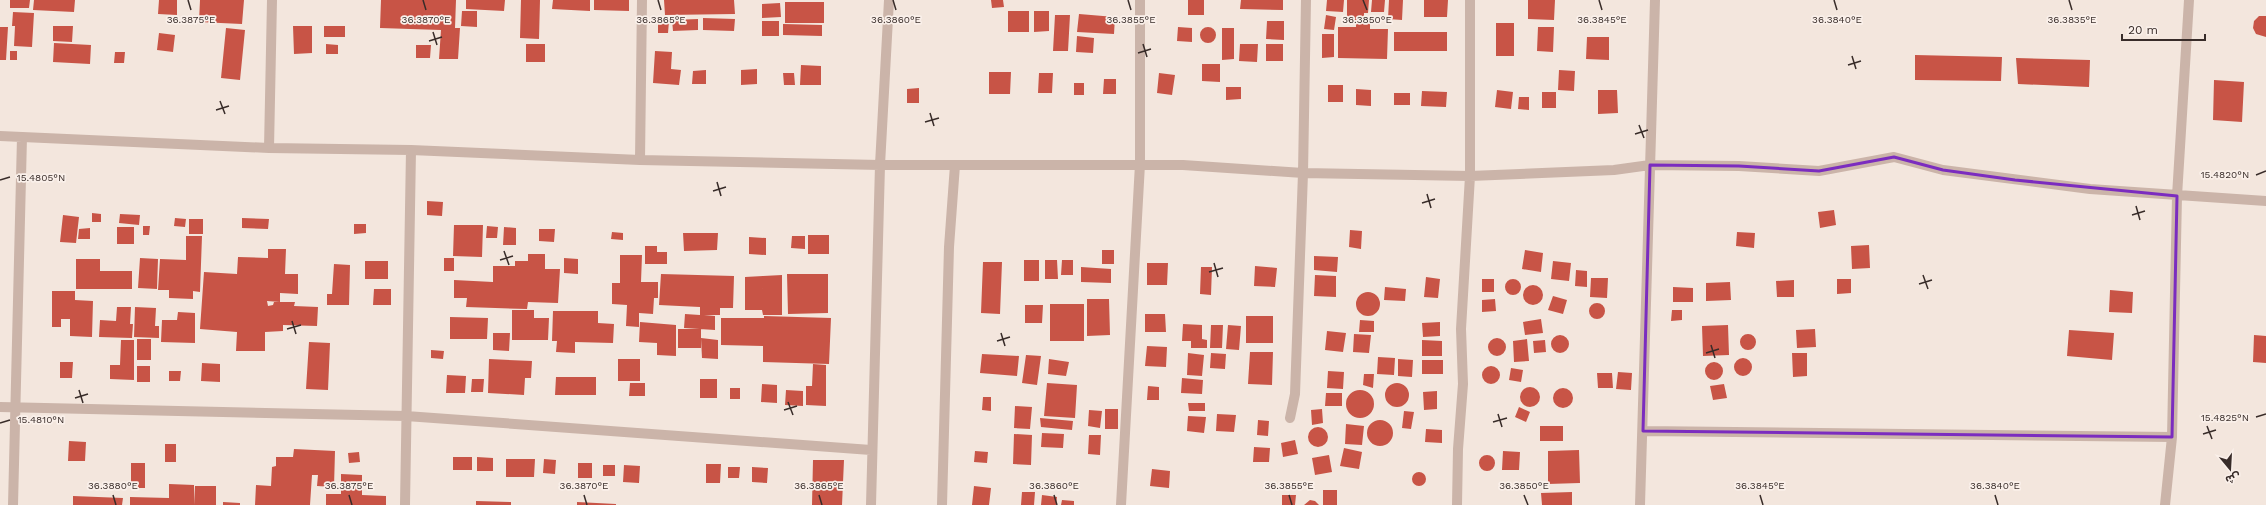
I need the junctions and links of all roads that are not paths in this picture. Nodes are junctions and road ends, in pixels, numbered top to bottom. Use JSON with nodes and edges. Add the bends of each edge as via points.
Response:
{"nodes":[{"id":1,"x":272,"y":0,"type":"edge"},
{"id":2,"x":642,"y":0,"type":"edge"},
{"id":3,"x":889,"y":0,"type":"edge"},
{"id":4,"x":1140,"y":0,"type":"edge"},
{"id":5,"x":1306,"y":0,"type":"edge"},
{"id":6,"x":1470,"y":0,"type":"edge"},
{"id":7,"x":1655,"y":0,"type":"edge"},
{"id":8,"x":2189,"y":0,"type":"edge"},
{"id":9,"x":0,"y":136,"type":"edge"},
{"id":10,"x":22,"y":137,"type":"junction"},
{"id":11,"x":269,"y":148,"type":"junction"},
{"id":12,"x":411,"y":150,"type":"junction"},
{"id":13,"x":640,"y":160,"type":"junction"},
{"id":14,"x":1140,"y":164,"type":"junction"},
{"id":15,"x":880,"y":165,"type":"junction"},
{"id":16,"x":955,"y":165,"type":"junction"},
{"id":17,"x":1650,"y":165,"type":"junction"},
{"id":18,"x":1303,"y":173,"type":"junction"},
{"id":19,"x":1470,"y":176,"type":"junction"},
{"id":20,"x":2177,"y":196,"type":"junction"},
{"id":21,"x":2266,"y":201,"type":"edge"},
{"id":22,"x":0,"y":407,"type":"edge"},
{"id":23,"x":17,"y":408,"type":"junction"},
{"id":24,"x":406,"y":416,"type":"junction"},
{"id":25,"x":1290,"y":418,"type":"dead end"},
{"id":26,"x":1643,"y":431,"type":"junction"},
{"id":27,"x":2172,"y":437,"type":"junction"},
{"id":28,"x":871,"y":450,"type":"junction"},
{"id":29,"x":13,"y":505,"type":"edge"},
{"id":30,"x":405,"y":505,"type":"edge"},
{"id":31,"x":871,"y":505,"type":"edge"},
{"id":32,"x":942,"y":505,"type":"edge"},
{"id":33,"x":1121,"y":505,"type":"edge"},
{"id":34,"x":1457,"y":505,"type":"edge"},
{"id":35,"x":1640,"y":505,"type":"edge"},
{"id":36,"x":2165,"y":505,"type":"edge"}],
"edges":[{"from":1,"to":11,"type":"street"},
{"from":2,"to":13,"type":"street"},
{"from":3,"to":15,"type":"street"},
{"from":4,"to":14,"type":"street"},
{"from":5,"to":18,"type":"street"},
{"from":6,"to":19,"type":"street"},
{"from":7,"to":17,"type":"street"},
{"from":8,"to":20,"type":"street"},
{"from":9,"to":10,"type":"street"},
{"from":10,"to":11,"type":"street"},
{"from":10,"to":23,"type":"street"},
{"from":11,"to":12,"type":"street"},
{"from":12,"to":13,"type":"street"},
{"from":12,"to":24,"type":"street"},
{"from":13,"to":15,"type":"street"},
{"from":14,"to":16,"type":"street"},
{"from":14,"to":18,"type":"street"},
{"from":14,"to":33,"type":"street"},
{"from":15,"to":16,"type":"street"},
{"from":15,"to":28,"type":"street"},
{"from":16,"to":32,"type":"street","via":[[949,247]]},
{"from":17,"to":19,"type":"street","via":[[1614,170]]},
{"from":17,"to":20,"type":"street","via":[[1739,166],[1819,171],[1894,158],[1943,170],[2015,180]]},
{"from":17,"to":26,"type":"street"},
{"from":18,"to":19,"type":"street"},
{"from":18,"to":25,"type":"street","via":[[1295,394]]},
{"from":19,"to":34,"type":"street","via":[[1461,329],[1463,384]]},
{"from":20,"to":21,"type":"street"},
{"from":20,"to":27,"type":"street"},
{"from":22,"to":23,"type":"street"},
{"from":23,"to":24,"type":"street"},
{"from":23,"to":29,"type":"street"},
{"from":24,"to":28,"type":"street"},
{"from":24,"to":30,"type":"street"},
{"from":26,"to":27,"type":"street"},
{"from":26,"to":35,"type":"street"},
{"from":27,"to":36,"type":"street"},
{"from":28,"to":31,"type":"street"}]}
